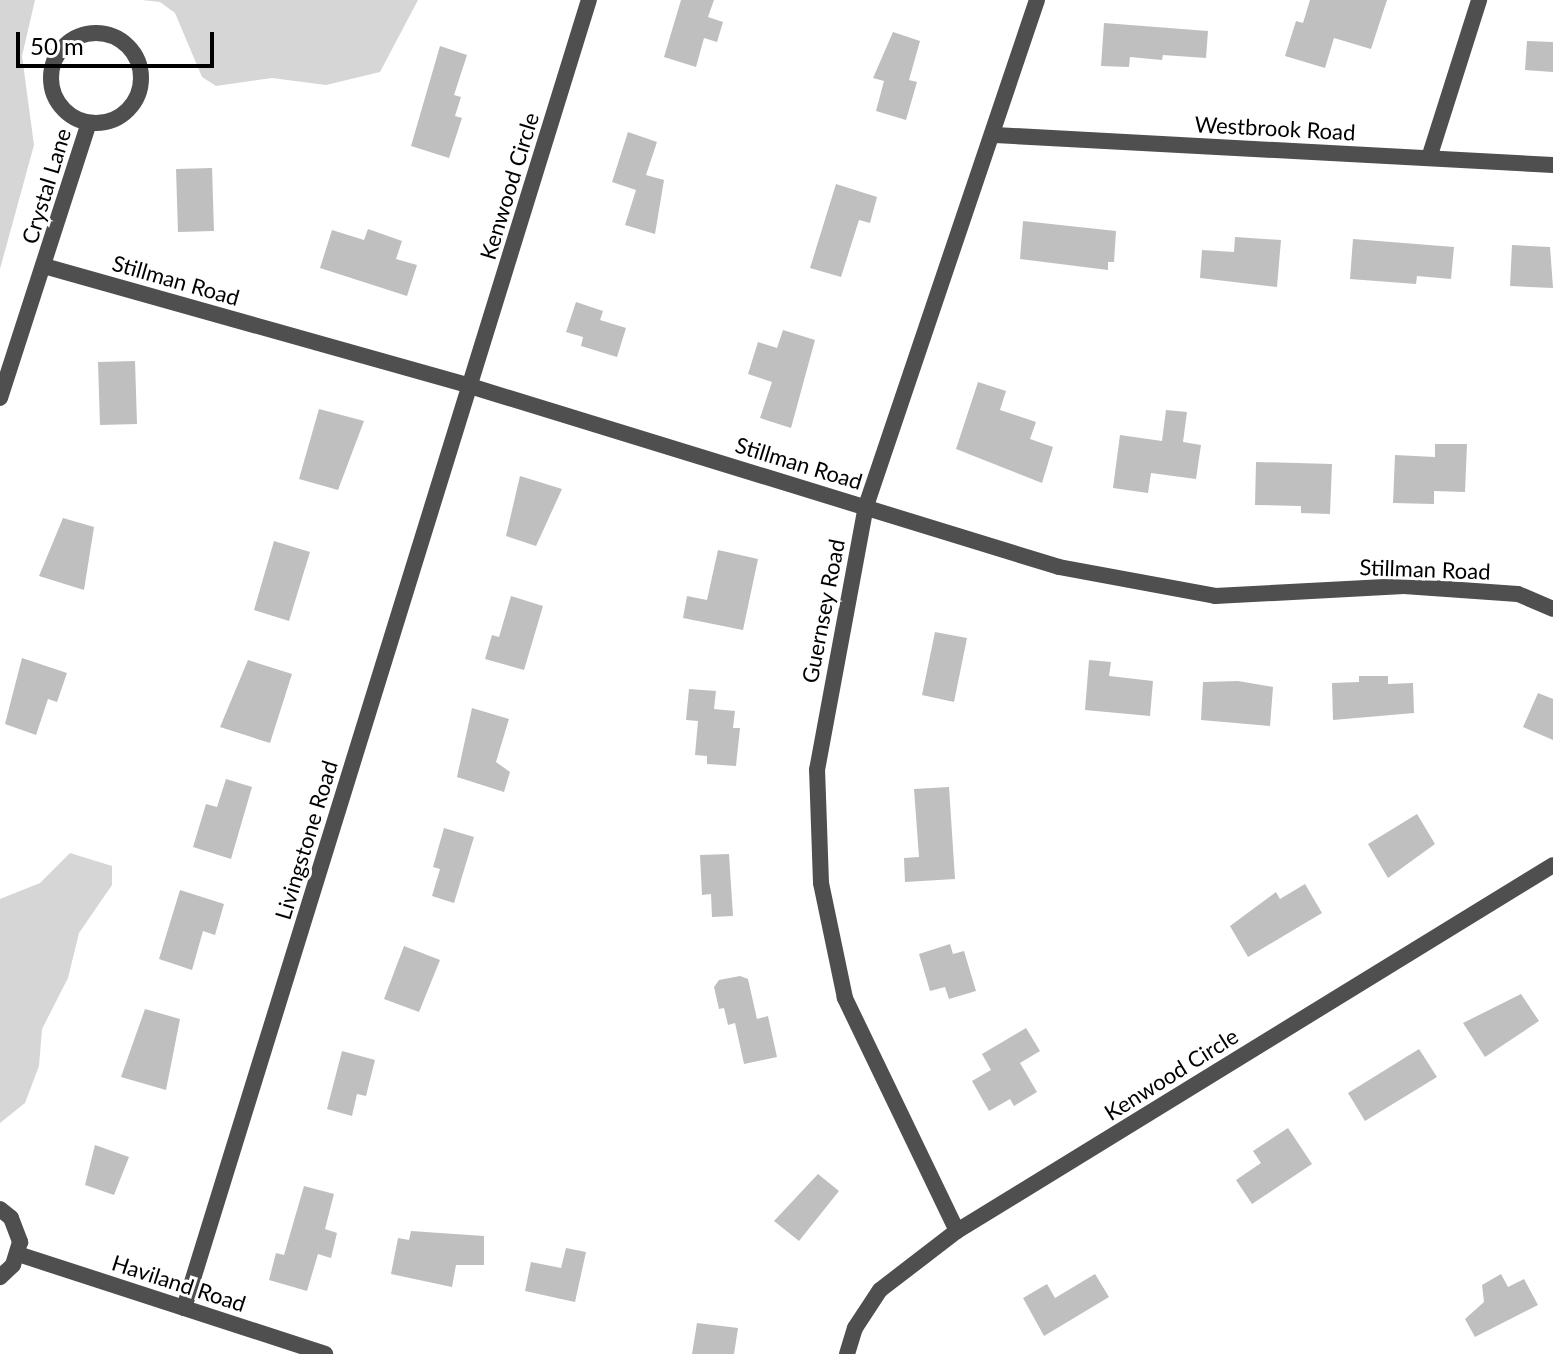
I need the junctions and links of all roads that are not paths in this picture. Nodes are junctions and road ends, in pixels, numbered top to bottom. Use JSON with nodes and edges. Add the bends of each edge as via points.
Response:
{"nodes":[{"id":1,"x":589,"y":0,"type":"edge"},
{"id":2,"x":1037,"y":0,"type":"edge"},
{"id":3,"x":1479,"y":0,"type":"edge"},
{"id":4,"x":89,"y":123,"type":"junction"},
{"id":5,"x":995,"y":135,"type":"junction"},
{"id":6,"x":1429,"y":158,"type":"junction"},
{"id":7,"x":1553,"y":165,"type":"edge"},
{"id":8,"x":44,"y":266,"type":"junction"},
{"id":9,"x":470,"y":386,"type":"junction"},
{"id":10,"x":0,"y":398,"type":"edge"},
{"id":11,"x":866,"y":506,"type":"junction"},
{"id":12,"x":1553,"y":609,"type":"edge"},
{"id":13,"x":1553,"y":865,"type":"edge"},
{"id":14,"x":0,"y":1209,"type":"edge"},
{"id":15,"x":957,"y":1231,"type":"junction"},
{"id":16,"x":18,"y":1254,"type":"junction"},
{"id":17,"x":0,"y":1277,"type":"edge"},
{"id":18,"x":184,"y":1308,"type":"junction"},
{"id":19,"x":325,"y":1354,"type":"edge"},
{"id":20,"x":847,"y":1354,"type":"edge"}],
"edges":[{"from":1,"to":9,"type":"street","name":"Kenwood Circle"},
{"from":2,"to":5,"type":"street","name":"Guernsey Road"},
{"from":3,"to":6,"type":"street"},
{"from":4,"to":4,"type":"street","name":"Crystal Lane","via":[[117,119],[141,85],[137,56],[116,36],[101,32],[71,40],[53,64],[54,95],[62,108]]},
{"from":4,"to":8,"type":"street","name":"Crystal Lane"},
{"from":5,"to":6,"type":"street","name":"Westbrook Road"},
{"from":5,"to":11,"type":"street","name":"Guernsey Road"},
{"from":6,"to":7,"type":"street","name":"Westbrook Road"},
{"from":8,"to":9,"type":"street","name":"Stillman Road"},
{"from":8,"to":10,"type":"street","name":"Crystal Lane"},
{"from":9,"to":11,"type":"street","name":"Stillman Road"},
{"from":9,"to":18,"type":"street","name":"Livingstone Road"},
{"from":11,"to":12,"type":"street","name":"Stillman Road","via":[[1059,567],[1215,596],[1404,586],[1518,594]]},
{"from":11,"to":15,"type":"street","name":"Guernsey Road","via":[[817,770],[821,883],[845,998]]},
{"from":13,"to":15,"type":"street","name":"Kenwood Circle"},
{"from":14,"to":16,"type":"street","via":[[17,1229]]},
{"from":15,"to":20,"type":"street","name":"Kenwood Circle","via":[[880,1290],[855,1328]]},
{"from":16,"to":17,"type":"street"},
{"from":16,"to":18,"type":"street","name":"Haviland Road"},
{"from":18,"to":19,"type":"street","name":"Haviland Road"}]}
